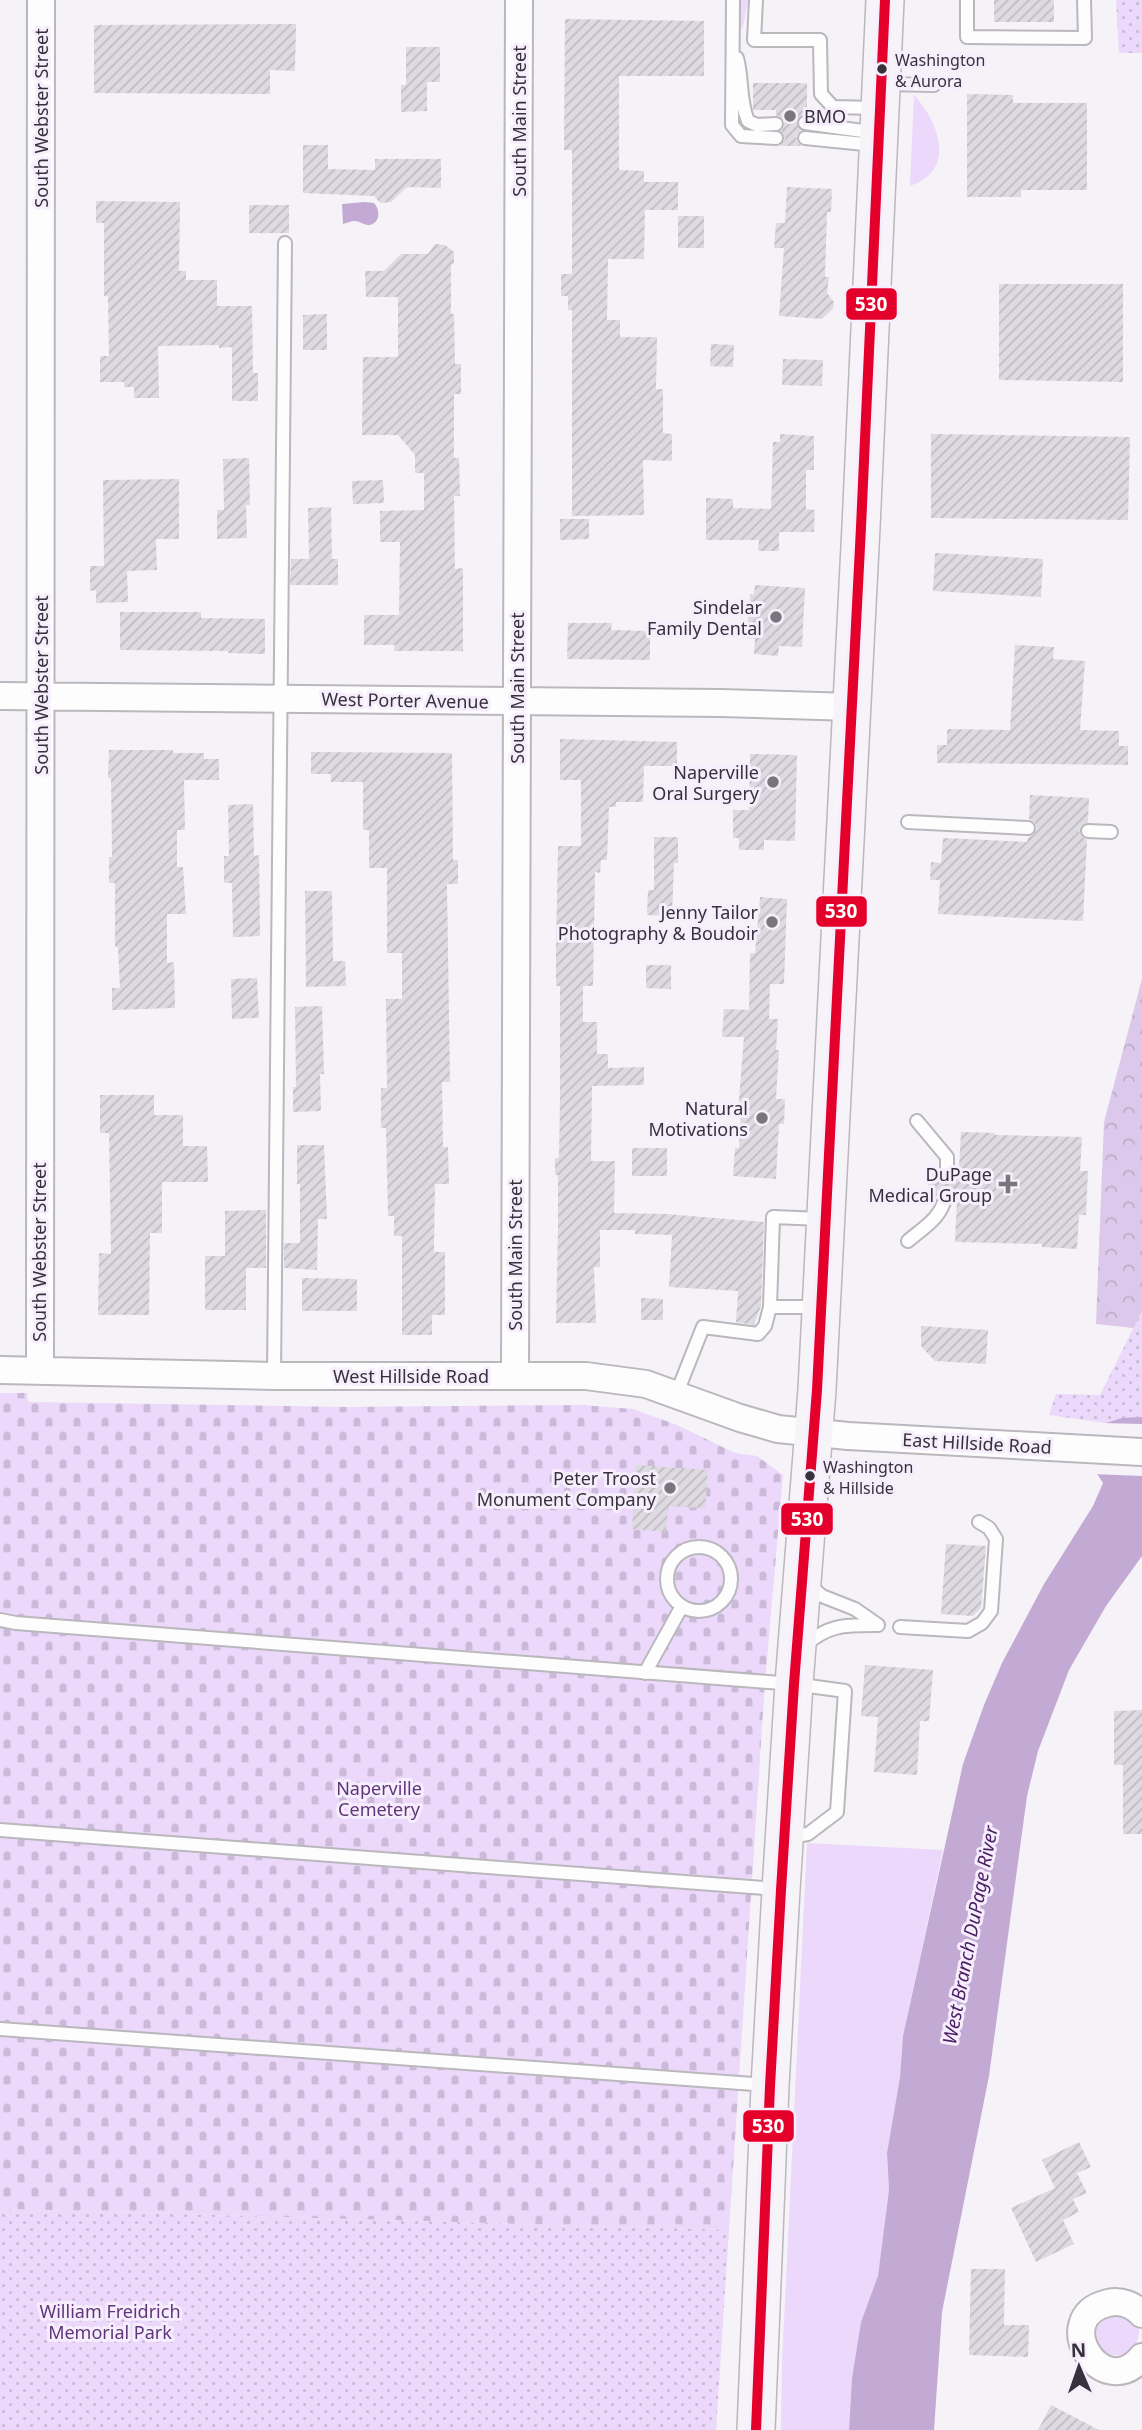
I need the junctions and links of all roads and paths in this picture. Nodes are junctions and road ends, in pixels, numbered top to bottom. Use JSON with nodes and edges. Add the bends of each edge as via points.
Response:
{"nodes":[{"id":1,"x":41,"y":0,"type":"edge"},
{"id":2,"x":519,"y":0,"type":"edge"},
{"id":3,"x":733,"y":0,"type":"edge"},
{"id":4,"x":756,"y":0,"type":"edge"},
{"id":5,"x":885,"y":0,"type":"edge"},
{"id":6,"x":967,"y":0,"type":"edge"},
{"id":7,"x":1084,"y":0,"type":"edge"},
{"id":8,"x":754,"y":40,"type":"junction"},
{"id":9,"x":734,"y":44,"type":"junction"},
{"id":10,"x":934,"y":85,"type":"dead end"},
{"id":11,"x":879,"y":118,"type":"junction"},
{"id":12,"x":805,"y":123,"type":"dead end"},
{"id":13,"x":776,"y":124,"type":"dead end"},
{"id":14,"x":776,"y":138,"type":"dead end"},
{"id":15,"x":805,"y":138,"type":"dead end"},
{"id":16,"x":285,"y":243,"type":"dead end"},
{"id":17,"x":0,"y":696,"type":"edge"},
{"id":18,"x":41,"y":696,"type":"junction"},
{"id":19,"x":280,"y":699,"type":"junction"},
{"id":20,"x":517,"y":701,"type":"junction"},
{"id":21,"x":852,"y":707,"type":"junction"},
{"id":22,"x":908,"y":822,"type":"dead end"},
{"id":23,"x":1028,"y":828,"type":"dead end"},
{"id":24,"x":1088,"y":831,"type":"dead end"},
{"id":25,"x":1111,"y":832,"type":"dead end"},
{"id":26,"x":917,"y":1121,"type":"dead end"},
{"id":27,"x":947,"y":1168,"type":"dead end"},
{"id":28,"x":945,"y":1198,"type":"dead end"},
{"id":29,"x":826,"y":1219,"type":"junction"},
{"id":30,"x":908,"y":1241,"type":"dead end"},
{"id":31,"x":770,"y":1307,"type":"junction"},
{"id":32,"x":821,"y":1307,"type":"junction"},
{"id":33,"x":0,"y":1370,"type":"edge"},
{"id":34,"x":40,"y":1370,"type":"junction"},
{"id":35,"x":274,"y":1376,"type":"junction"},
{"id":36,"x":515,"y":1376,"type":"junction"},
{"id":37,"x":676,"y":1395,"type":"junction"},
{"id":38,"x":813,"y":1432,"type":"junction"},
{"id":39,"x":1142,"y":1452,"type":"edge"},
{"id":40,"x":979,"y":1522,"type":"dead end"},
{"id":41,"x":803,"y":1580,"type":"junction"},
{"id":42,"x":682,"y":1606,"type":"junction"},
{"id":43,"x":0,"y":1620,"type":"edge"},
{"id":44,"x":900,"y":1628,"type":"dead end"},
{"id":45,"x":795,"y":1669,"type":"junction"},
{"id":46,"x":645,"y":1673,"type":"junction"},
{"id":47,"x":0,"y":1830,"type":"edge"},
{"id":48,"x":786,"y":1837,"type":"junction"},
{"id":49,"x":781,"y":1890,"type":"junction"},
{"id":50,"x":0,"y":2029,"type":"edge"},
{"id":51,"x":770,"y":2086,"type":"junction"},
{"id":52,"x":1142,"y":2314,"type":"edge"},
{"id":53,"x":1142,"y":2357,"type":"edge"},
{"id":54,"x":757,"y":2430,"type":"edge"}],
"edges":[{"from":1,"to":18,"type":"street","name":"South Webster Street"},
{"from":2,"to":20,"type":"street","name":"South Main Street"},
{"from":3,"to":9,"type":"lane"},
{"from":4,"to":8,"type":"lane"},
{"from":5,"to":11,"type":"main road"},
{"from":6,"to":7,"type":"lane","via":[[967,37],[1085,38]]},
{"from":8,"to":9,"type":"lane"},
{"from":8,"to":11,"type":"lane","via":[[820,40],[821,94],[833,107]]},
{"from":9,"to":13,"type":"lane","via":[[742,75],[741,106],[748,121]]},
{"from":9,"to":14,"type":"lane","via":[[732,125],[741,136]]},
{"from":10,"to":11,"type":"lane"},
{"from":11,"to":12,"type":"lane"},
{"from":11,"to":15,"type":"lane"},
{"from":11,"to":21,"type":"main road"},
{"from":16,"to":19,"type":"lane"},
{"from":17,"to":18,"type":"street","name":"West Porter Avenue"},
{"from":18,"to":19,"type":"street","name":"West Porter Avenue"},
{"from":18,"to":34,"type":"street","name":"South Webster Street"},
{"from":19,"to":20,"type":"street","name":"West Porter Avenue"},
{"from":19,"to":35,"type":"lane"},
{"from":20,"to":21,"type":"street","name":"West Porter Avenue"},
{"from":20,"to":36,"type":"street","name":"South Main Street"},
{"from":21,"to":29,"type":"main road"},
{"from":22,"to":23,"type":"lane"},
{"from":24,"to":25,"type":"lane"},
{"from":26,"to":27,"type":"lane","via":[[947,1157]]},
{"from":28,"to":30,"type":"lane","via":[[936,1218]]},
{"from":29,"to":31,"type":"lane","via":[[773,1217]]},
{"from":29,"to":32,"type":"main road"},
{"from":31,"to":32,"type":"lane"},
{"from":31,"to":37,"type":"lane","via":[[758,1334],[703,1327]]},
{"from":32,"to":38,"type":"main road"},
{"from":33,"to":34,"type":"street","name":"West Hillside Road"},
{"from":34,"to":35,"type":"street","name":"West Hillside Road"},
{"from":35,"to":36,"type":"street","name":"West Hillside Road"},
{"from":36,"to":37,"type":"street","name":"West Hillside Road","via":[[586,1376],[646,1384]]},
{"from":37,"to":38,"type":"street","name":"West Hillside Road","via":[[778,1429]]},
{"from":38,"to":39,"type":"street","name":"East Hillside Road"},
{"from":38,"to":41,"type":"main road"},
{"from":40,"to":44,"type":"lane","via":[[996,1539],[991,1611],[968,1631]]},
{"from":41,"to":45,"type":"main road"},
{"from":41,"to":45,"type":"lane","via":[[822,1596],[855,1609],[878,1625],[840,1625],[818,1635]]},
{"from":42,"to":42,"type":"lane","via":[[701,1611],[726,1596],[730,1577],[723,1558],[715,1552],[683,1551],[669,1567],[668,1589]]},
{"from":42,"to":46,"type":"lane"},
{"from":43,"to":46,"type":"lane"},
{"from":45,"to":46,"type":"lane"},
{"from":45,"to":48,"type":"main road"},
{"from":45,"to":48,"type":"lane","via":[[845,1691],[837,1812],[808,1833]]},
{"from":47,"to":49,"type":"lane"},
{"from":48,"to":49,"type":"main road"},
{"from":49,"to":51,"type":"main road"},
{"from":50,"to":51,"type":"lane"},
{"from":51,"to":54,"type":"main road"},
{"from":52,"to":53,"type":"street","via":[[1119,2302],[1098,2306],[1081,2333],[1087,2355],[1106,2369],[1129,2368]]}]}
